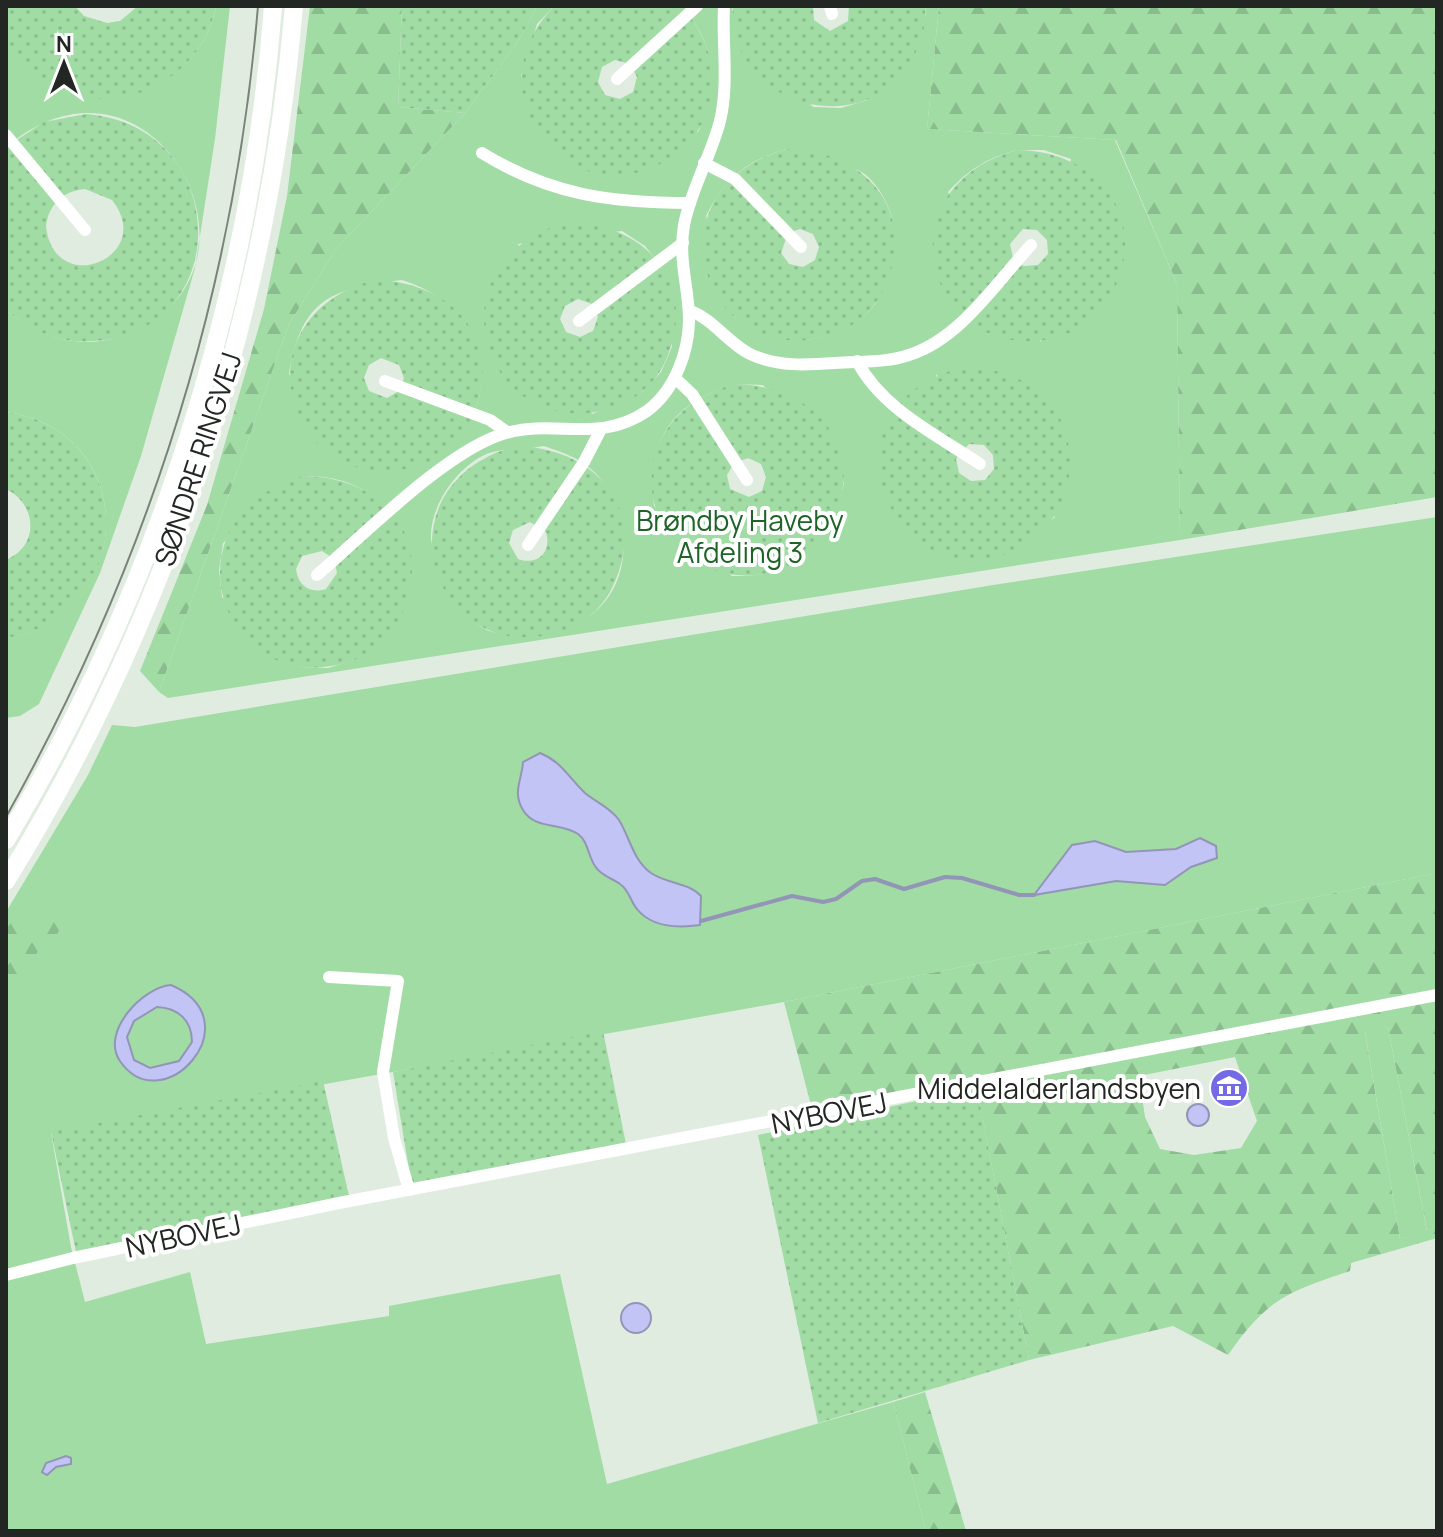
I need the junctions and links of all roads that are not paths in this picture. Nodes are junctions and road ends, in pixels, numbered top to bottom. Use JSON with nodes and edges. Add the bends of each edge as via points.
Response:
{"nodes":[{"id":1,"x":273,"y":6,"type":"edge"},
{"id":2,"x":294,"y":6,"type":"edge"},
{"id":3,"x":697,"y":6,"type":"edge"},
{"id":4,"x":724,"y":6,"type":"edge"},
{"id":5,"x":617,"y":79,"type":"dead end"},
{"id":6,"x":6,"y":135,"type":"edge"},
{"id":7,"x":482,"y":153,"type":"dead end"},
{"id":8,"x":704,"y":163,"type":"junction"},
{"id":9,"x":690,"y":203,"type":"junction"},
{"id":10,"x":85,"y":230,"type":"dead end"},
{"id":11,"x":683,"y":243,"type":"junction"},
{"id":12,"x":1031,"y":245,"type":"dead end"},
{"id":13,"x":801,"y":247,"type":"dead end"},
{"id":14,"x":691,"y":311,"type":"junction"},
{"id":15,"x":579,"y":321,"type":"dead end"},
{"id":16,"x":857,"y":361,"type":"junction"},
{"id":17,"x":675,"y":378,"type":"junction"},
{"id":18,"x":385,"y":381,"type":"dead end"},
{"id":19,"x":600,"y":431,"type":"junction"},
{"id":20,"x":507,"y":432,"type":"junction"},
{"id":21,"x":980,"y":464,"type":"dead end"},
{"id":22,"x":747,"y":480,"type":"dead end"},
{"id":23,"x":528,"y":545,"type":"dead end"},
{"id":24,"x":317,"y":575,"type":"dead end"},
{"id":25,"x":6,"y":840,"type":"edge"},
{"id":26,"x":6,"y":881,"type":"edge"},
{"id":27,"x":329,"y":977,"type":"dead end"},
{"id":28,"x":1437,"y":995,"type":"edge"},
{"id":29,"x":409,"y":1190,"type":"junction"},
{"id":30,"x":6,"y":1275,"type":"edge"}],
"edges":[{"from":1,"to":25,"type":"main road","name":"SØNDRE RINGVEJ","via":[[249,188],[212,356],[175,476],[100,666]]},
{"from":2,"to":26,"type":"main road","name":"SØNDRE RINGVEJ","via":[[253,271],[192,489],[96,720]]},
{"from":3,"to":5,"type":"street"},
{"from":4,"to":8,"type":"street","via":[[725,91]]},
{"from":6,"to":10,"type":"street"},
{"from":7,"to":9,"type":"street","via":[[521,177],[562,191],[604,199]]},
{"from":8,"to":9,"type":"street"},
{"from":8,"to":13,"type":"street","via":[[735,179]]},
{"from":9,"to":11,"type":"street"},
{"from":11,"to":14,"type":"street"},
{"from":11,"to":15,"type":"street"},
{"from":12,"to":16,"type":"street","via":[[933,345],[907,356]]},
{"from":14,"to":16,"type":"street","via":[[750,354],[775,362]]},
{"from":14,"to":17,"type":"street","via":[[690,340]]},
{"from":16,"to":21,"type":"street","via":[[882,397]]},
{"from":17,"to":19,"type":"street","via":[[646,412]]},
{"from":17,"to":22,"type":"street","via":[[692,394]]},
{"from":18,"to":20,"type":"street","via":[[490,420]]},
{"from":19,"to":20,"type":"street"},
{"from":19,"to":23,"type":"street"},
{"from":20,"to":24,"type":"street","via":[[460,455]]},
{"from":27,"to":29,"type":"street","via":[[398,981],[383,1072]]},
{"from":28,"to":29,"type":"street","name":"NYBOVEJ"},
{"from":29,"to":30,"type":"street","name":"NYBOVEJ"}]}
